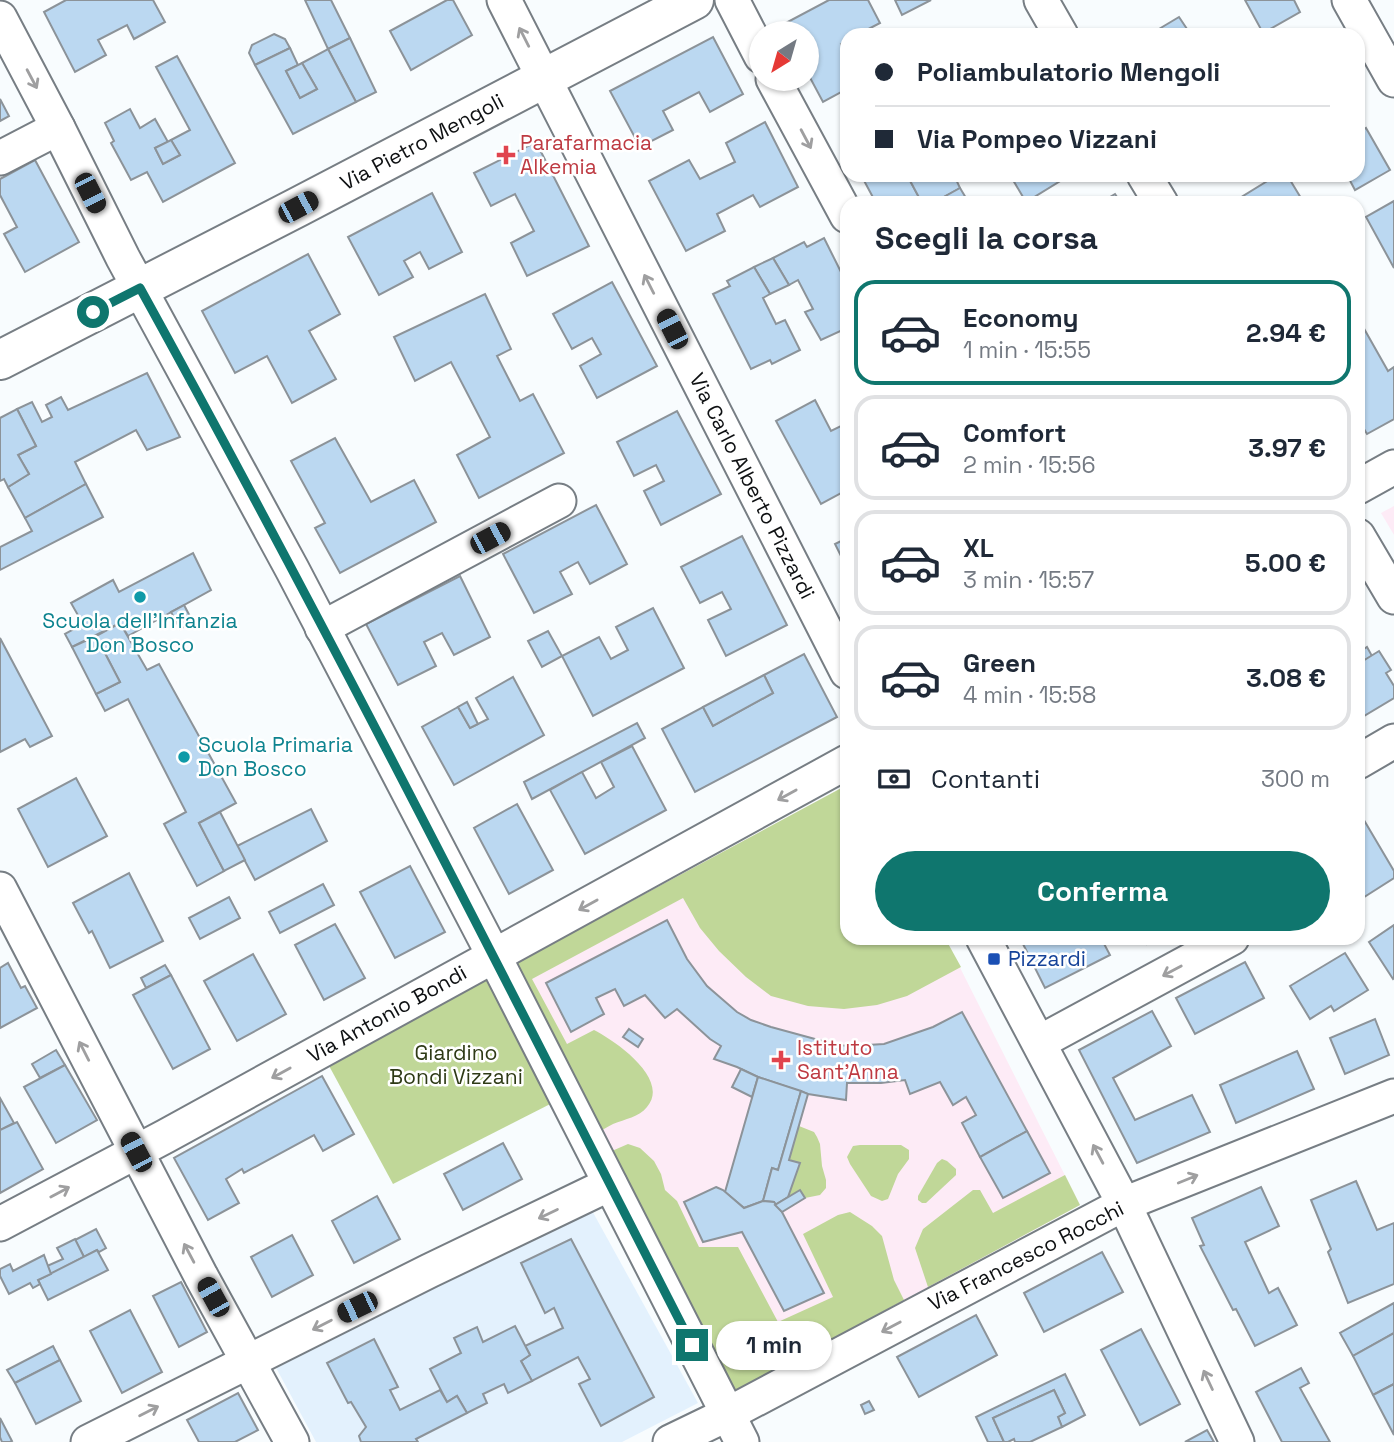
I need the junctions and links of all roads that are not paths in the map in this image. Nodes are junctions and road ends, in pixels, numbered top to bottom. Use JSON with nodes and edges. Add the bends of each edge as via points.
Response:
{"nodes":[{"id":1,"x":504,"y":0,"type":"edge"},
{"id":2,"x":694,"y":0,"type":"edge"},
{"id":3,"x":732,"y":0,"type":"edge"},
{"id":4,"x":1041,"y":0,"type":"edge"},
{"id":5,"x":1349,"y":0,"type":"edge"},
{"id":6,"x":0,"y":18,"type":"edge"},
{"id":7,"x":1057,"y":28,"type":"edge"},
{"id":8,"x":1365,"y":28,"type":"edge"},
{"id":9,"x":1365,"y":28,"type":"edge"},
{"id":10,"x":749,"y":33,"type":"edge"},
{"id":11,"x":544,"y":78,"type":"junction"},
{"id":12,"x":1394,"y":80,"type":"edge"},
{"id":13,"x":779,"y":91,"type":"edge"},
{"id":14,"x":58,"y":128,"type":"junction"},
{"id":15,"x":0,"y":158,"type":"edge"},
{"id":16,"x":840,"y":203,"type":"edge"},
{"id":17,"x":140,"y":288,"type":"junction"},
{"id":18,"x":0,"y":360,"type":"edge"},
{"id":19,"x":1394,"y":467,"type":"edge"},
{"id":20,"x":1365,"y":483,"type":"edge"},
{"id":21,"x":559,"y":501,"type":"dead end"},
{"id":22,"x":1365,"y":548,"type":"edge"},
{"id":23,"x":1394,"y":597,"type":"edge"},
{"id":24,"x":322,"y":628,"type":"junction"},
{"id":25,"x":840,"y":658,"type":"edge"},
{"id":26,"x":1394,"y":741,"type":"edge"},
{"id":27,"x":1365,"y":758,"type":"edge"},
{"id":28,"x":840,"y":766,"type":"edge"},
{"id":29,"x":0,"y":889,"type":"edge"},
{"id":30,"x":987,"y":945,"type":"edge"},
{"id":31,"x":1219,"y":945,"type":"edge"},
{"id":32,"x":494,"y":956,"type":"junction"},
{"id":33,"x":1040,"y":1042,"type":"junction"},
{"id":34,"x":1394,"y":1096,"type":"edge"},
{"id":35,"x":136,"y":1152,"type":"junction"},
{"id":36,"x":610,"y":1184,"type":"junction"},
{"id":37,"x":1125,"y":1204,"type":"junction"},
{"id":38,"x":0,"y":1224,"type":"edge"},
{"id":39,"x":248,"y":1362,"type":"junction"},
{"id":40,"x":735,"y":1428,"type":"edge"},
{"id":41,"x":88,"y":1442,"type":"edge"},
{"id":42,"x":292,"y":1442,"type":"edge"},
{"id":43,"x":670,"y":1442,"type":"edge"},
{"id":44,"x":1237,"y":1442,"type":"edge"}],
"edges":[{"from":11,"to":1,"type":"street","name":"Via Carlo Alberto Pizzardi","one_way":true},
{"from":2,"to":11,"type":"main road","name":"Via Pietro Mengoli"},
{"from":3,"to":10,"type":"street"},
{"from":4,"to":7,"type":"street"},
{"from":5,"to":9,"type":"street"},
{"from":6,"to":14,"type":"street","one_way":true},
{"from":8,"to":12,"type":"street"},
{"from":11,"to":17,"type":"main road","name":"Via Pietro Mengoli"},
{"from":25,"to":11,"type":"street","name":"Via Carlo Alberto Pizzardi","one_way":true},
{"from":13,"to":16,"type":"street","one_way":true},
{"from":14,"to":15,"type":"street"},
{"from":14,"to":17,"type":"street"},
{"from":17,"to":18,"type":"main road","name":"Via Pietro Mengoli"},
{"from":17,"to":24,"type":"street"},
{"from":19,"to":20,"type":"street"},
{"from":21,"to":24,"type":"street"},
{"from":22,"to":23,"type":"street"},
{"from":24,"to":32,"type":"street"},
{"from":26,"to":27,"type":"street"},
{"from":28,"to":32,"type":"street","name":"Via Antonio Bondi","one_way":true},
{"from":35,"to":29,"type":"street","one_way":true},
{"from":30,"to":33,"type":"street"},
{"from":31,"to":33,"type":"street","one_way":true},
{"from":32,"to":35,"type":"street","name":"Via Antonio Bondi","one_way":true},
{"from":32,"to":36,"type":"street"},
{"from":37,"to":33,"type":"street","one_way":true},
{"from":37,"to":34,"type":"street","name":"Via Francesco Rocchi","one_way":true},
{"from":38,"to":35,"type":"street","name":"Via Antonio Bondi","one_way":true},
{"from":39,"to":35,"type":"street","one_way":true},
{"from":36,"to":39,"type":"street","one_way":true},
{"from":36,"to":40,"type":"street"},
{"from":37,"to":40,"type":"street","name":"Via Francesco Rocchi","one_way":true},
{"from":44,"to":37,"type":"street","one_way":true},
{"from":41,"to":39,"type":"street","one_way":true},
{"from":39,"to":42,"type":"street"},
{"from":40,"to":43,"type":"street","name":"Via Francesco Rocchi"}]}
